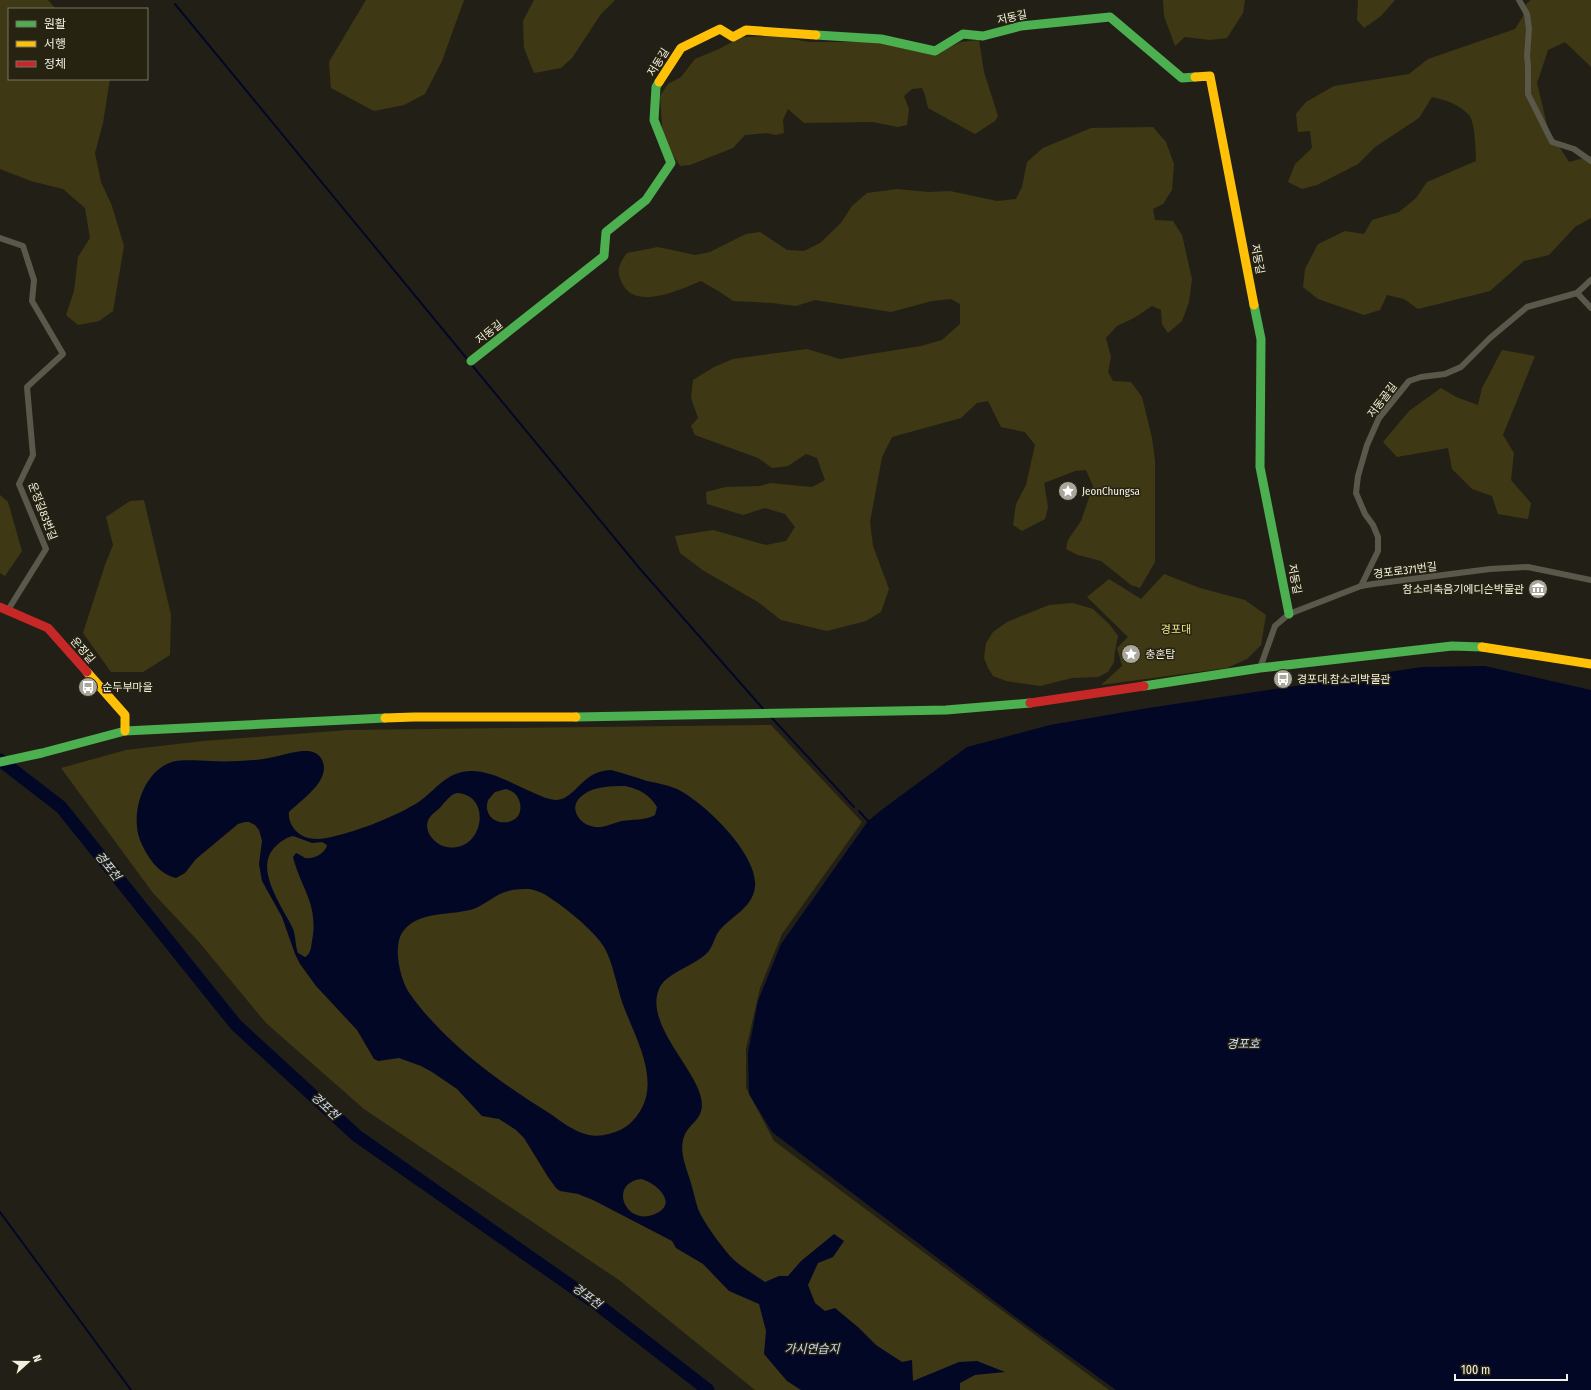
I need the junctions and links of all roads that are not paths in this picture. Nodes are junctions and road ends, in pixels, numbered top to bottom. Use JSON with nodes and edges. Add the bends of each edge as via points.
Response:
{"nodes":[{"id":1,"x":1519,"y":0,"type":"edge"},
{"id":2,"x":1591,"y":162,"type":"edge"},
{"id":3,"x":0,"y":238,"type":"edge"},
{"id":4,"x":1591,"y":280,"type":"edge"},
{"id":5,"x":1578,"y":293,"type":"junction"},
{"id":6,"x":1591,"y":308,"type":"edge"},
{"id":7,"x":471,"y":361,"type":"dead end"},
{"id":8,"x":1591,"y":580,"type":"edge"},
{"id":9,"x":1361,"y":586,"type":"junction"},
{"id":10,"x":4,"y":609,"type":"edge"},
{"id":11,"x":1289,"y":614,"type":"junction"},
{"id":12,"x":1591,"y":664,"type":"edge"},
{"id":13,"x":1260,"y":668,"type":"junction"},
{"id":14,"x":125,"y":731,"type":"junction"},
{"id":15,"x":0,"y":762,"type":"edge"}],
"edges":[{"from":1,"to":2,"type":"street","via":[[1527,14],[1529,29],[1528,94],[1552,142],[1574,149]]},
{"from":3,"to":10,"type":"street","name":"운정길83번길","via":[[23,246],[34,280],[32,301],[63,354],[27,387],[33,455],[19,484],[46,549]]},
{"from":4,"to":5,"type":"street"},
{"from":5,"to":6,"type":"street"},
{"from":5,"to":9,"type":"street","name":"저동골길","via":[[1527,306],[1461,367],[1445,374],[1409,381],[1379,418],[1367,445],[1356,493],[1378,537],[1378,551]]},
{"from":7,"to":11,"type":"street","name":"저동길","via":[[604,256],[606,232],[646,200],[666,173],[671,163],[654,120],[656,87],[681,48],[720,29],[733,37],[746,30],[881,39],[935,51],[963,34],[983,36],[1021,26],[1110,17],[1182,78],[1210,76],[1261,339],[1260,467]]},
{"from":8,"to":9,"type":"street","name":"경포로371번길","via":[[1528,567]]},
{"from":9,"to":11,"type":"street","name":"경포로371번길"},
{"from":10,"to":14,"type":"street","name":"운정길","via":[[48,628],[125,715]]},
{"from":11,"to":13,"type":"street","name":"경포로371번길","via":[[1275,626]]},
{"from":12,"to":13,"type":"street","via":[[1487,647],[1452,646]]},
{"from":13,"to":14,"type":"street","via":[[1023,704],[946,710],[530,718],[414,717]]},
{"from":14,"to":15,"type":"street"}]}
